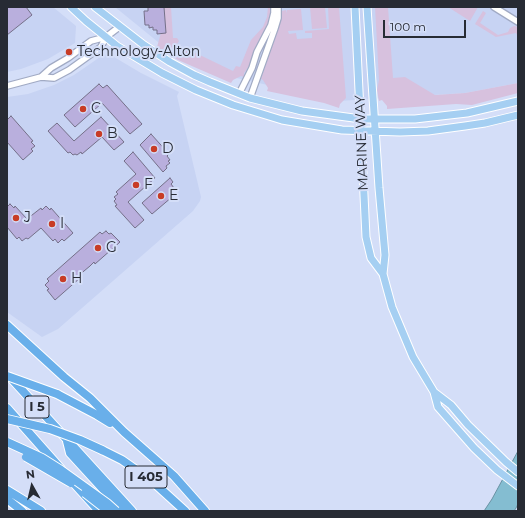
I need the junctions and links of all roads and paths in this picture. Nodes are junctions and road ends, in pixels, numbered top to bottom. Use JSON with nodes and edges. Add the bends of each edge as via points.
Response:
{"nodes":[{"id":1,"x":70,"y":7,"type":"edge"},
{"id":2,"x":95,"y":7,"type":"edge"},
{"id":3,"x":274,"y":7,"type":"edge"},
{"id":4,"x":278,"y":7,"type":"edge"},
{"id":5,"x":355,"y":7,"type":"edge"},
{"id":6,"x":367,"y":7,"type":"edge"},
{"id":7,"x":494,"y":7,"type":"edge"},
{"id":8,"x":518,"y":22,"type":"edge"},
{"id":9,"x":119,"y":27,"type":"junction"},
{"id":10,"x":106,"y":37,"type":"junction"},
{"id":11,"x":252,"y":68,"type":"junction"},
{"id":12,"x":260,"y":70,"type":"junction"},
{"id":13,"x":41,"y":77,"type":"junction"},
{"id":14,"x":7,"y":86,"type":"edge"},
{"id":15,"x":239,"y":94,"type":"junction"},
{"id":16,"x":250,"y":98,"type":"junction"},
{"id":17,"x":518,"y":102,"type":"edge"},
{"id":18,"x":518,"y":115,"type":"edge"},
{"id":19,"x":361,"y":119,"type":"junction"},
{"id":20,"x":374,"y":120,"type":"junction"},
{"id":21,"x":361,"y":132,"type":"junction"},
{"id":22,"x":375,"y":132,"type":"junction"},
{"id":23,"x":383,"y":274,"type":"junction"},
{"id":24,"x":7,"y":325,"type":"edge"},
{"id":25,"x":7,"y":373,"type":"edge"},
{"id":26,"x":7,"y":376,"type":"edge"},
{"id":27,"x":434,"y":392,"type":"junction"},
{"id":28,"x":7,"y":408,"type":"edge"},
{"id":29,"x":7,"y":419,"type":"edge"},
{"id":30,"x":124,"y":432,"type":"junction"},
{"id":31,"x":67,"y":440,"type":"junction"},
{"id":32,"x":7,"y":442,"type":"edge"},
{"id":33,"x":7,"y":448,"type":"edge"},
{"id":34,"x":518,"y":472,"type":"edge"},
{"id":35,"x":518,"y":486,"type":"edge"},
{"id":36,"x":7,"y":490,"type":"edge"},
{"id":37,"x":7,"y":499,"type":"edge"},
{"id":38,"x":22,"y":511,"type":"edge"},
{"id":39,"x":41,"y":511,"type":"edge"},
{"id":40,"x":99,"y":511,"type":"edge"},
{"id":41,"x":108,"y":511,"type":"edge"},
{"id":42,"x":116,"y":511,"type":"edge"},
{"id":43,"x":123,"y":511,"type":"edge"},
{"id":44,"x":132,"y":511,"type":"edge"},
{"id":45,"x":185,"y":511,"type":"edge"},
{"id":46,"x":205,"y":511,"type":"edge"}],
"edges":[{"from":1,"to":10,"type":"main road"},
{"from":2,"to":9,"type":"main road"},
{"from":3,"to":11,"type":"street","via":[[271,25],[256,52]]},
{"from":4,"to":12,"type":"street","via":[[278,18]]},
{"from":5,"to":19,"type":"main road","name":"MARINE WAY"},
{"from":6,"to":20,"type":"main road","name":"MARINE WAY"},
{"from":7,"to":8,"type":"street"},
{"from":9,"to":10,"type":"street"},
{"from":9,"to":15,"type":"main road","via":[[175,64]]},
{"from":10,"to":13,"type":"street","via":[[91,41]]},
{"from":10,"to":13,"type":"street","via":[[100,47],[69,70],[54,78]]},
{"from":10,"to":21,"type":"main road","via":[[162,73],[233,105],[293,122]]},
{"from":11,"to":12,"type":"street"},
{"from":11,"to":15,"type":"street"},
{"from":12,"to":16,"type":"street"},
{"from":13,"to":14,"type":"street"},
{"from":15,"to":16,"type":"main road"},
{"from":16,"to":19,"type":"main road","via":[[302,111]]},
{"from":17,"to":20,"type":"main road","via":[[444,117]]},
{"from":18,"to":22,"type":"main road","via":[[453,128],[415,132]]},
{"from":19,"to":20,"type":"main road"},
{"from":19,"to":21,"type":"main road","name":"MARINE WAY"},
{"from":20,"to":22,"type":"main road","name":"MARINE WAY"},
{"from":21,"to":22,"type":"main road"},
{"from":21,"to":23,"type":"main road","name":"MARINE WAY","via":[[366,237],[371,258]]},
{"from":22,"to":23,"type":"main road","name":"MARINE WAY","via":[[385,255]]},
{"from":23,"to":27,"type":"main road","name":"MARINE WAY","via":[[402,332],[413,357]]},
{"from":24,"to":30,"type":"highway","via":[[90,398]]},
{"from":25,"to":31,"type":"highway","number":"I 5"},
{"from":26,"to":30,"type":"highway","bridge":true,"via":[[57,394]]},
{"from":27,"to":34,"type":"main road","name":"MARINE WAY","via":[[451,405],[468,425]]},
{"from":27,"to":35,"type":"main road","name":"MARINE WAY","via":[[438,407],[455,428],[497,470]]},
{"from":28,"to":40,"type":"highway","number":"I 5"},
{"from":29,"to":45,"type":"highway","number":"I 405","bridge":true,"via":[[50,429],[122,460],[152,481]]},
{"from":30,"to":46,"type":"highway","via":[[174,476]]},
{"from":31,"to":43,"type":"highway","via":[[70,453]]},
{"from":31,"to":44,"type":"highway","number":"I 5"},
{"from":32,"to":42,"type":"highway","bridge":true,"via":[[61,470]]},
{"from":33,"to":41,"type":"highway","bridge":true,"via":[[48,469]]},
{"from":36,"to":39,"type":"highway"},
{"from":37,"to":38,"type":"highway"}]}
